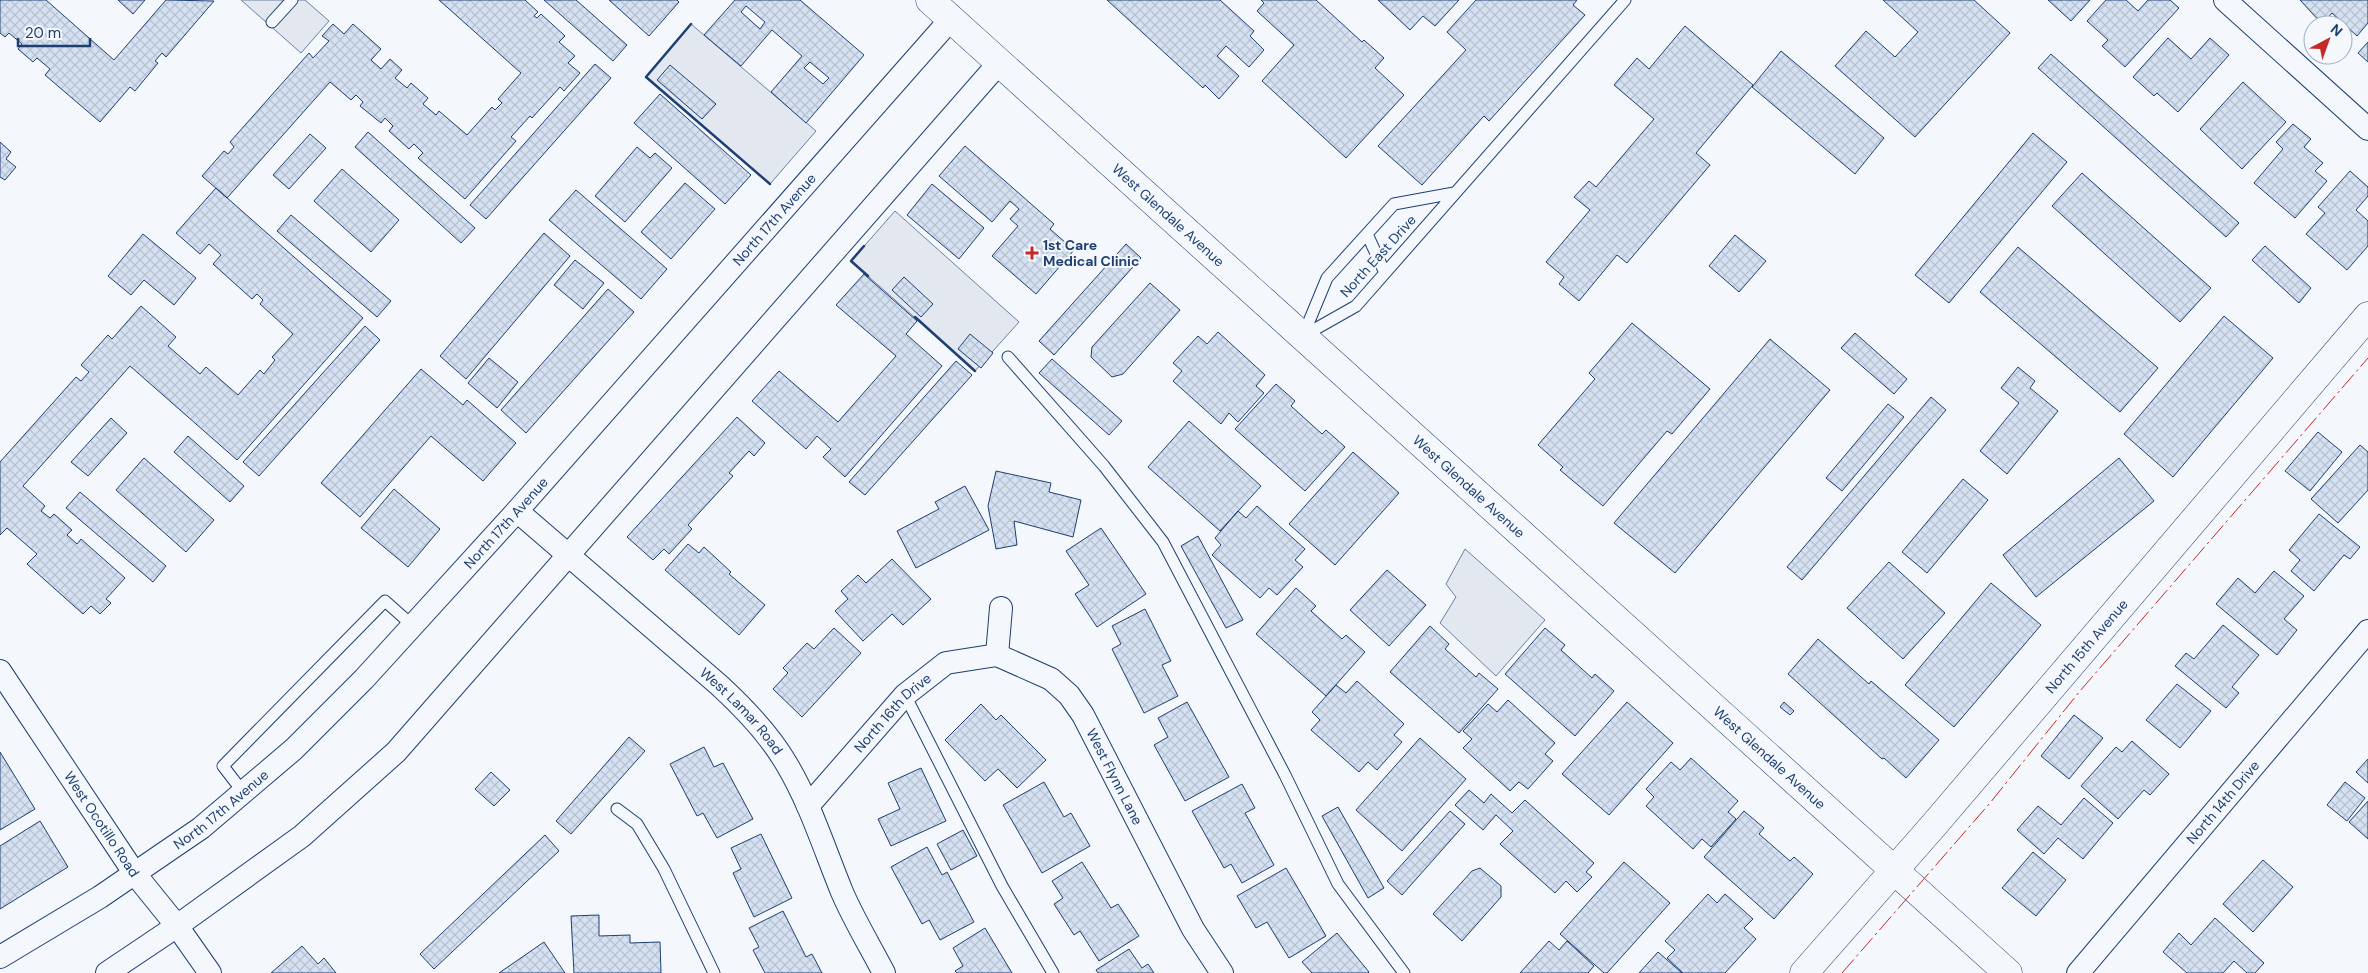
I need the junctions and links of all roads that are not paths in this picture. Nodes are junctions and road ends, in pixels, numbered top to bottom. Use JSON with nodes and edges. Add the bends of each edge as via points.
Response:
{"nodes":[{"id":1,"x":292,"y":0,"type":"edge"},
{"id":2,"x":930,"y":0,"type":"edge"},
{"id":3,"x":1625,"y":0,"type":"edge"},
{"id":4,"x":2225,"y":0,"type":"edge"},
{"id":5,"x":951,"y":19,"type":"junction"},
{"id":6,"x":272,"y":22,"type":"dead end"},
{"id":7,"x":999,"y":63,"type":"junction"},
{"id":8,"x":2368,"y":128,"type":"edge"},
{"id":9,"x":1454,"y":194,"type":"junction"},
{"id":10,"x":1367,"y":234,"type":"junction"},
{"id":11,"x":1385,"y":272,"type":"junction"},
{"id":12,"x":2368,"y":316,"type":"edge"},
{"id":13,"x":1303,"y":337,"type":"junction"},
{"id":14,"x":1008,"y":357,"type":"dead end"},
{"id":15,"x":517,"y":511,"type":"junction"},
{"id":16,"x":568,"y":555,"type":"junction"},
{"id":17,"x":1002,"y":608,"type":"dead end"},
{"id":18,"x":413,"y":626,"type":"junction"},
{"id":19,"x":2368,"y":631,"type":"edge"},
{"id":20,"x":997,"y":655,"type":"junction"},
{"id":21,"x":0,"y":671,"type":"edge"},
{"id":22,"x":906,"y":695,"type":"junction"},
{"id":23,"x":243,"y":792,"type":"junction"},
{"id":24,"x":808,"y":806,"type":"junction"},
{"id":25,"x":617,"y":809,"type":"dead end"},
{"id":26,"x":1894,"y":871,"type":"junction"},
{"id":27,"x":135,"y":874,"type":"junction"},
{"id":28,"x":177,"y":926,"type":"junction"},
{"id":29,"x":0,"y":957,"type":"edge"},
{"id":30,"x":107,"y":973,"type":"edge"},
{"id":31,"x":210,"y":973,"type":"edge"},
{"id":32,"x":714,"y":973,"type":"edge"},
{"id":33,"x":884,"y":973,"type":"edge"},
{"id":34,"x":1053,"y":973,"type":"edge"},
{"id":35,"x":1222,"y":973,"type":"edge"},
{"id":36,"x":1404,"y":973,"type":"edge"},
{"id":37,"x":1804,"y":973,"type":"edge"},
{"id":38,"x":2008,"y":973,"type":"edge"},
{"id":39,"x":2078,"y":973,"type":"edge"}],
"edges":[{"from":1,"to":6,"type":"lane"},
{"from":2,"to":5,"type":"main road","name":"West Glendale Avenue"},
{"from":3,"to":9,"type":"lane","name":"North East Drive"},
{"from":4,"to":8,"type":"street"},
{"from":5,"to":7,"type":"main road","name":"West Glendale Avenue"},
{"from":5,"to":15,"type":"street","name":"North 17th Avenue"},
{"from":7,"to":13,"type":"main road","name":"West Glendale Avenue"},
{"from":7,"to":16,"type":"street"},
{"from":9,"to":10,"type":"lane","name":"North East Drive","via":[[1394,204]]},
{"from":9,"to":11,"type":"lane","name":"North East Drive"},
{"from":10,"to":11,"type":"lane"},
{"from":10,"to":13,"type":"lane","name":"North East Drive","via":[[1327,278]]},
{"from":11,"to":13,"type":"lane","name":"North East Drive","via":[[1356,306]]},
{"from":12,"to":26,"type":"main road","name":"North 15th Avenue"},
{"from":13,"to":26,"type":"main road","name":"West Glendale Avenue"},
{"from":14,"to":36,"type":"lane","via":[[1104,466],[1163,542],[1338,884]]},
{"from":15,"to":16,"type":"street","name":"West Lamar Road"},
{"from":15,"to":18,"type":"street","name":"North 17th Avenue"},
{"from":16,"to":24,"type":"street","name":"West Lamar Road","via":[[742,706],[786,762]]},
{"from":16,"to":28,"type":"street","via":[[396,752],[302,836]]},
{"from":17,"to":20,"type":"street"},
{"from":18,"to":23,"type":"street","name":"North 17th Avenue","via":[[315,728]]},
{"from":18,"to":23,"type":"lane","via":[[385,601],[223,766]]},
{"from":19,"to":39,"type":"street","name":"North 14th Drive"},
{"from":20,"to":22,"type":"street","name":"North 16th Drive","via":[[946,663]]},
{"from":20,"to":35,"type":"street","name":"West Flynn Lane","via":[[1051,679],[1069,695],[1083,716],[1193,929]]},
{"from":21,"to":27,"type":"street","name":"West Ocotillo Road"},
{"from":22,"to":24,"type":"street","name":"North 16th Drive"},
{"from":22,"to":34,"type":"lane","via":[[1002,886]]},
{"from":23,"to":27,"type":"street","name":"North 17th Avenue","via":[[201,828]]},
{"from":24,"to":33,"type":"street","name":"West Lamar Road","via":[[843,894]]},
{"from":25,"to":32,"type":"lane","via":[[637,824],[664,869]]},
{"from":26,"to":37,"type":"main road","name":"North 15th Avenue"},
{"from":26,"to":38,"type":"main road","name":"West Glendale Avenue"},
{"from":27,"to":28,"type":"street","name":"West Ocotillo Road"},
{"from":27,"to":29,"type":"street","name":"North 17th Avenue"},
{"from":28,"to":30,"type":"street"},
{"from":28,"to":31,"type":"street","name":"West Ocotillo Road"}]}
